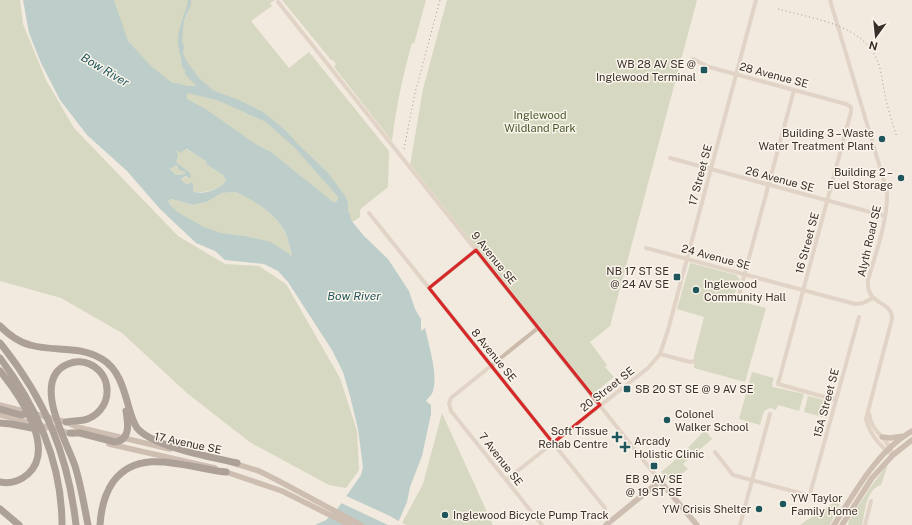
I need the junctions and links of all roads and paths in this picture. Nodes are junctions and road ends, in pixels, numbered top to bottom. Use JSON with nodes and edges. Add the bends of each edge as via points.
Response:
{"nodes":[{"id":1,"x":756,"y":0,"type":"edge"},
{"id":2,"x":830,"y":0,"type":"edge"},
{"id":3,"x":278,"y":2,"type":"dead end"},
{"id":4,"x":693,"y":59,"type":"dead end"},
{"id":5,"x":736,"y":74,"type":"junction"},
{"id":6,"x":794,"y":90,"type":"junction"},
{"id":7,"x":851,"y":106,"type":"joint"},
{"id":8,"x":670,"y":158,"type":"dead end"},
{"id":9,"x":711,"y":169,"type":"junction"},
{"id":10,"x":769,"y":185,"type":"junction"},
{"id":11,"x":828,"y":201,"type":"junction"},
{"id":12,"x":369,"y":214,"type":"dead end"},
{"id":13,"x":885,"y":216,"type":"junction"},
{"id":14,"x":646,"y":248,"type":"dead end"},
{"id":15,"x":476,"y":250,"type":"junction"},
{"id":16,"x":687,"y":258,"type":"junction"},
{"id":17,"x":745,"y":274,"type":"junction"},
{"id":18,"x":429,"y":288,"type":"junction"},
{"id":19,"x":803,"y":290,"type":"junction"},
{"id":20,"x":739,"y":295,"type":"dead end"},
{"id":21,"x":873,"y":298,"type":"junction"},
{"id":22,"x":859,"y":317,"type":"dead end"},
{"id":23,"x":0,"y":326,"type":"edge"},
{"id":24,"x":538,"y":328,"type":"junction"},
{"id":25,"x":0,"y":343,"type":"edge"},
{"id":26,"x":660,"y":354,"type":"junction"},
{"id":27,"x":0,"y":358,"type":"edge"},
{"id":28,"x":695,"y":361,"type":"dead end"},
{"id":29,"x":491,"y":366,"type":"junction"},
{"id":30,"x":0,"y":371,"type":"edge"},
{"id":31,"x":119,"y":378,"type":"junction"},
{"id":32,"x":836,"y":400,"type":"junction"},
{"id":33,"x":0,"y":405,"type":"edge"},
{"id":34,"x":600,"y":406,"type":"junction"},
{"id":35,"x":868,"y":408,"type":"junction"},
{"id":36,"x":0,"y":409,"type":"edge"},
{"id":37,"x":29,"y":413,"type":"joint"},
{"id":38,"x":770,"y":414,"type":"dead end"},
{"id":39,"x":0,"y":415,"type":"edge"},
{"id":40,"x":23,"y":418,"type":"junction"},
{"id":41,"x":66,"y":422,"type":"junction"},
{"id":42,"x":0,"y":423,"type":"edge"},
{"id":43,"x":912,"y":432,"type":"edge"},
{"id":44,"x":68,"y":433,"type":"junction"},
{"id":45,"x":906,"y":435,"type":"junction"},
{"id":46,"x":882,"y":437,"type":"junction"},
{"id":47,"x":125,"y":439,"type":"junction"},
{"id":48,"x":912,"y":440,"type":"edge"},
{"id":49,"x":553,"y":443,"type":"junction"},
{"id":50,"x":889,"y":449,"type":"junction"},
{"id":51,"x":715,"y":452,"type":"dead end"},
{"id":52,"x":893,"y":455,"type":"junction"},
{"id":53,"x":237,"y":464,"type":"junction"},
{"id":54,"x":226,"y":472,"type":"junction"},
{"id":55,"x":506,"y":480,"type":"junction"},
{"id":56,"x":660,"y":481,"type":"junction"},
{"id":57,"x":752,"y":481,"type":"junction"},
{"id":58,"x":0,"y":482,"type":"edge"},
{"id":59,"x":871,"y":501,"type":"dead end"},
{"id":60,"x":605,"y":508,"type":"dead end"},
{"id":61,"x":0,"y":509,"type":"edge"},
{"id":62,"x":328,"y":511,"type":"junction"},
{"id":63,"x":19,"y":525,"type":"edge"},
{"id":64,"x":62,"y":525,"type":"edge"},
{"id":65,"x":76,"y":525,"type":"edge"},
{"id":66,"x":88,"y":525,"type":"edge"},
{"id":67,"x":100,"y":525,"type":"edge"},
{"id":68,"x":350,"y":525,"type":"edge"},
{"id":69,"x":361,"y":525,"type":"edge"},
{"id":70,"x":542,"y":525,"type":"edge"},
{"id":71,"x":606,"y":525,"type":"edge"},
{"id":72,"x":697,"y":525,"type":"edge"},
{"id":73,"x":740,"y":525,"type":"edge"},
{"id":74,"x":834,"y":525,"type":"edge"},
{"id":75,"x":842,"y":525,"type":"edge"},
{"id":76,"x":865,"y":525,"type":"edge"}],
"edges":[{"from":1,"to":5,"type":"street","name":"17 Street SE"},
{"from":2,"to":13,"type":"street","name":"Alyth Road SE","via":[[887,191]]},
{"from":3,"to":15,"type":"street","name":"9 Avenue SE"},
{"from":4,"to":5,"type":"street","name":"28 Avenue SE","via":[[709,67]]},
{"from":5,"to":6,"type":"street","name":"28 Avenue SE"},
{"from":5,"to":9,"type":"street","name":"17 Street SE"},
{"from":6,"to":7,"type":"street","name":"28 Avenue SE"},
{"from":6,"to":10,"type":"street"},
{"from":7,"to":11,"type":"street","name":"16 Street SE"},
{"from":8,"to":9,"type":"street","name":"26 Avenue SE"},
{"from":9,"to":10,"type":"street","name":"26 Avenue SE"},
{"from":9,"to":16,"type":"street","name":"17 Street SE"},
{"from":10,"to":11,"type":"street","name":"26 Avenue SE"},
{"from":10,"to":17,"type":"street"},
{"from":11,"to":13,"type":"street","name":"26 Avenue SE"},
{"from":11,"to":19,"type":"street","name":"16 Street SE"},
{"from":12,"to":18,"type":"street","name":"8 Avenue SE"},
{"from":13,"to":21,"type":"street","name":"Alyth Road SE","via":[[868,280]]},
{"from":14,"to":16,"type":"street","name":"24 Avenue SE"},
{"from":15,"to":18,"type":"street"},
{"from":15,"to":24,"type":"street","name":"9 Avenue SE"},
{"from":16,"to":17,"type":"street","name":"24 Avenue SE"},
{"from":16,"to":26,"type":"street","name":"17 Street SE"},
{"from":17,"to":19,"type":"street","name":"24 Avenue SE"},
{"from":17,"to":20,"type":"street"},
{"from":18,"to":29,"type":"street","name":"8 Avenue SE"},
{"from":19,"to":21,"type":"street","name":"24 Avenue SE","via":[[855,304]]},
{"from":19,"to":32,"type":"street","name":"16 Street SE","via":[[778,384]]},
{"from":21,"to":35,"type":"street","via":[[889,310],[892,319]]},
{"from":22,"to":32,"type":"street","name":"15A Street SE"},
{"from":23,"to":31,"type":"highway","via":[[15,339],[30,345],[79,350],[101,358],[113,368]]},
{"from":24,"to":29,"type":"street"},
{"from":24,"to":34,"type":"street","name":"9 Avenue SE"},
{"from":25,"to":65,"type":"highway","via":[[33,389],[52,426],[67,471]]},
{"from":26,"to":28,"type":"street"},
{"from":26,"to":34,"type":"street","name":"20 Street SE","via":[[648,368]]},
{"from":27,"to":64,"type":"highway","via":[[24,392],[45,436],[58,479]]},
{"from":29,"to":49,"type":"street","name":"8 Avenue SE"},
{"from":29,"to":55,"type":"street","name":"7 Avenue SE","via":[[451,398],[449,403],[451,411]]},
{"from":30,"to":58,"type":"highway","via":[[20,398],[39,447],[37,461],[30,472],[13,482]]},
{"from":31,"to":47,"type":"highway","via":[[128,421]]},
{"from":31,"to":53,"type":"highway","via":[[135,424],[146,435],[176,448]]},
{"from":32,"to":57,"type":"street","name":"15A Street SE","via":[[810,494]]},
{"from":33,"to":40,"type":"main road"},
{"from":34,"to":49,"type":"street","name":"20 Street SE"},
{"from":34,"to":56,"type":"street","name":"9 Avenue SE"},
{"from":35,"to":46,"type":"street","via":[[871,424]]},
{"from":35,"to":50,"type":"street","via":[[868,428]]},
{"from":36,"to":40,"type":"highway"},
{"from":37,"to":40,"type":"highway"},
{"from":37,"to":41,"type":"main road","name":"17 Avenue SE"},
{"from":38,"to":57,"type":"street"},
{"from":39,"to":40,"type":"main road"},
{"from":40,"to":42,"type":"highway","via":[[11,424]]},
{"from":40,"to":44,"type":"highway","via":[[62,435]]},
{"from":41,"to":47,"type":"main road","name":"17 Avenue SE"},
{"from":41,"to":66,"type":"highway","via":[[89,418],[105,404],[106,381],[96,367],[87,363],[72,363],[60,369],[52,383],[51,392],[53,409],[78,478]]},
{"from":43,"to":45,"type":"main road"},
{"from":44,"to":47,"type":"highway","via":[[80,433],[115,442]]},
{"from":44,"to":54,"type":"main road","name":"17 Avenue SE","via":[[211,466]]},
{"from":45,"to":46,"type":"main road"},
{"from":45,"to":50,"type":"main road"},
{"from":46,"to":50,"type":"street"},
{"from":47,"to":53,"type":"main road","name":"17 Avenue SE"},
{"from":48,"to":52,"type":"main road"},
{"from":49,"to":55,"type":"street","name":"20 Street SE"},
{"from":49,"to":60,"type":"street","name":"8 Avenue SE"},
{"from":50,"to":52,"type":"street"},
{"from":50,"to":74,"type":"main road","via":[[867,475]]},
{"from":51,"to":57,"type":"street","via":[[733,475]]},
{"from":52,"to":75,"type":"main road","via":[[872,478]]},
{"from":53,"to":62,"type":"main road","name":"17 Avenue SE","via":[[277,480]]},
{"from":54,"to":62,"type":"main road","name":"17 Avenue SE","via":[[282,491]]},
{"from":54,"to":67,"type":"highway","via":[[161,462],[139,463],[117,477],[109,488],[103,501]]},
{"from":55,"to":70,"type":"street","name":"7 Avenue SE"},
{"from":56,"to":71,"type":"main road"},
{"from":56,"to":72,"type":"main road","name":"9 Avenue SE"},
{"from":57,"to":73,"type":"street"},
{"from":59,"to":76,"type":"street"},
{"from":61,"to":63,"type":"highway"},
{"from":62,"to":68,"type":"main road","name":"17 Avenue SE"},
{"from":62,"to":69,"type":"main road","name":"17 Avenue SE"}]}
